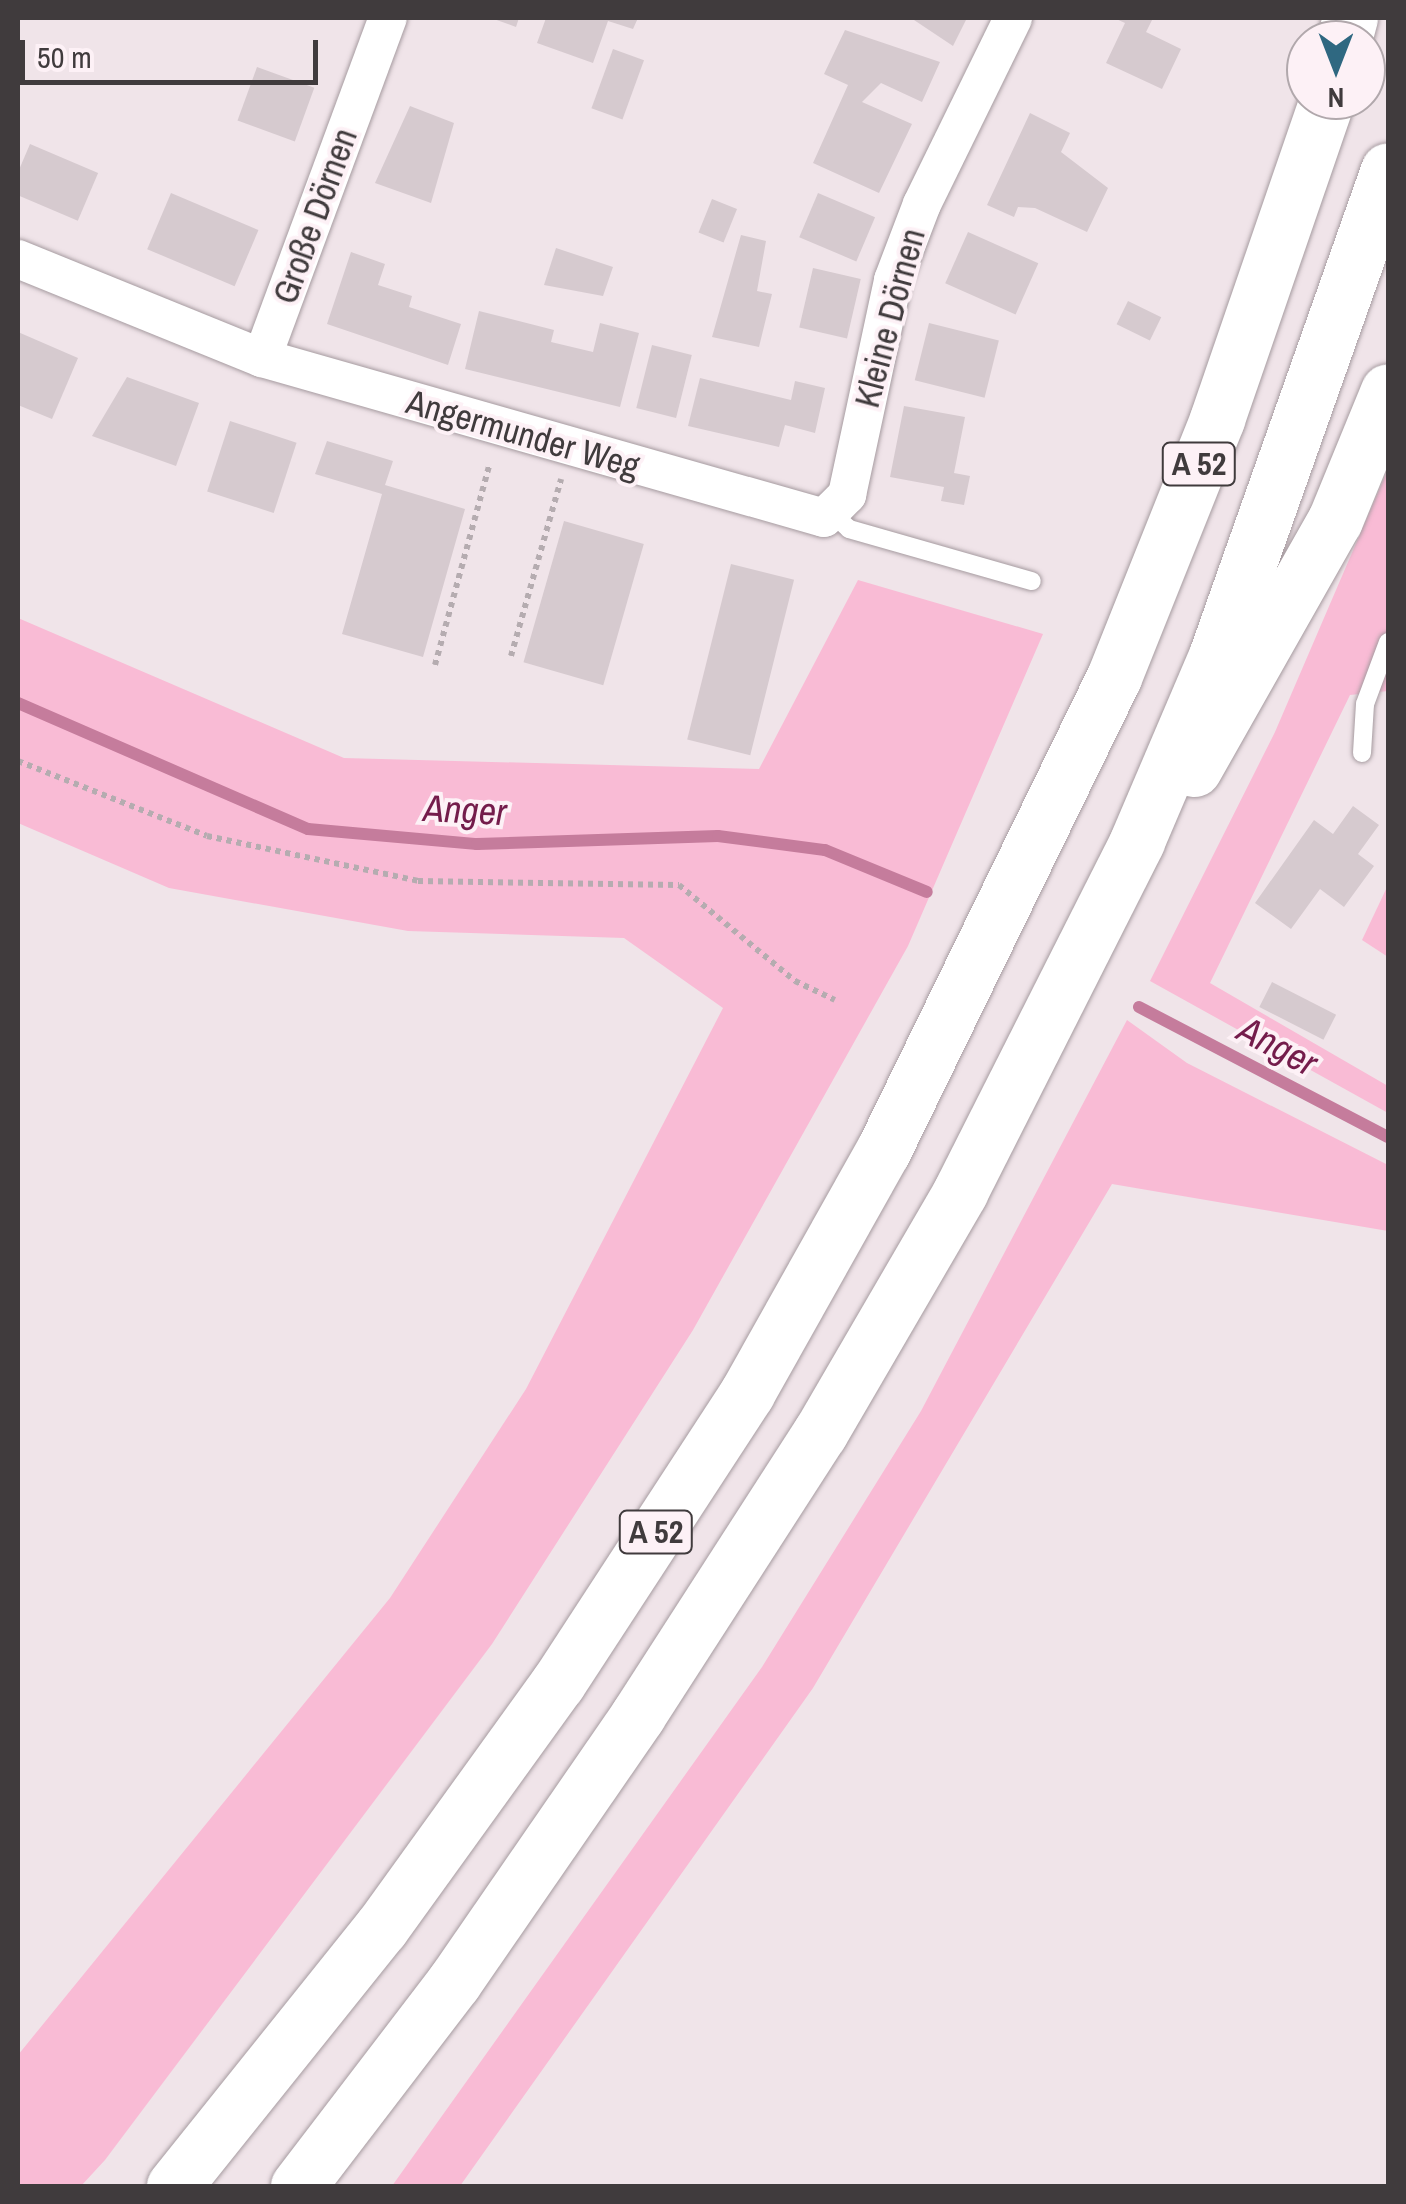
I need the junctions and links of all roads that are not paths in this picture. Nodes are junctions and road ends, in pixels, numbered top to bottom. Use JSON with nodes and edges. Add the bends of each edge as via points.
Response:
{"nodes":[{"id":1,"x":388,"y":18,"type":"edge"},
{"id":2,"x":1013,"y":18,"type":"edge"},
{"id":3,"x":1320,"y":120,"type":"edge"},
{"id":4,"x":1388,"y":170,"type":"edge"},
{"id":5,"x":18,"y":259,"type":"edge"},
{"id":6,"x":262,"y":358,"type":"junction"},
{"id":7,"x":1388,"y":390,"type":"edge"},
{"id":8,"x":833,"y":514,"type":"junction"},
{"id":9,"x":1032,"y":581,"type":"dead end"},
{"id":10,"x":1388,"y":642,"type":"edge"},
{"id":11,"x":1362,"y":752,"type":"dead end"},
{"id":12,"x":1138,"y":841,"type":"junction"},
{"id":13,"x":174,"y":2186,"type":"edge"},
{"id":14,"x":298,"y":2186,"type":"edge"}],
"edges":[{"from":1,"to":6,"type":"street","name":"Große Dörnen"},
{"from":2,"to":8,"type":"street","name":"Kleine Dörnen","via":[[899,265],[848,496]]},
{"from":3,"to":13,"type":"highway","number":"A 52","via":[[1217,419],[1114,677],[883,1151],[747,1393],[558,1683],[381,1928]]},
{"from":4,"to":12,"type":"highway","number":"A 52","via":[[1216,653]]},
{"from":5,"to":6,"type":"street","name":"Angermunder Weg"},
{"from":6,"to":8,"type":"street","name":"Angermunder Weg","via":[[810,518]]},
{"from":7,"to":12,"type":"highway","via":[[1336,520],[1253,677]]},
{"from":8,"to":9,"type":"lane","name":"Angermunder Weg","via":[[849,529]]},
{"from":10,"to":11,"type":"lane","via":[[1365,704]]},
{"from":12,"to":14,"type":"highway","number":"A 52","via":[[960,1192],[820,1433],[465,1967]]}]}
